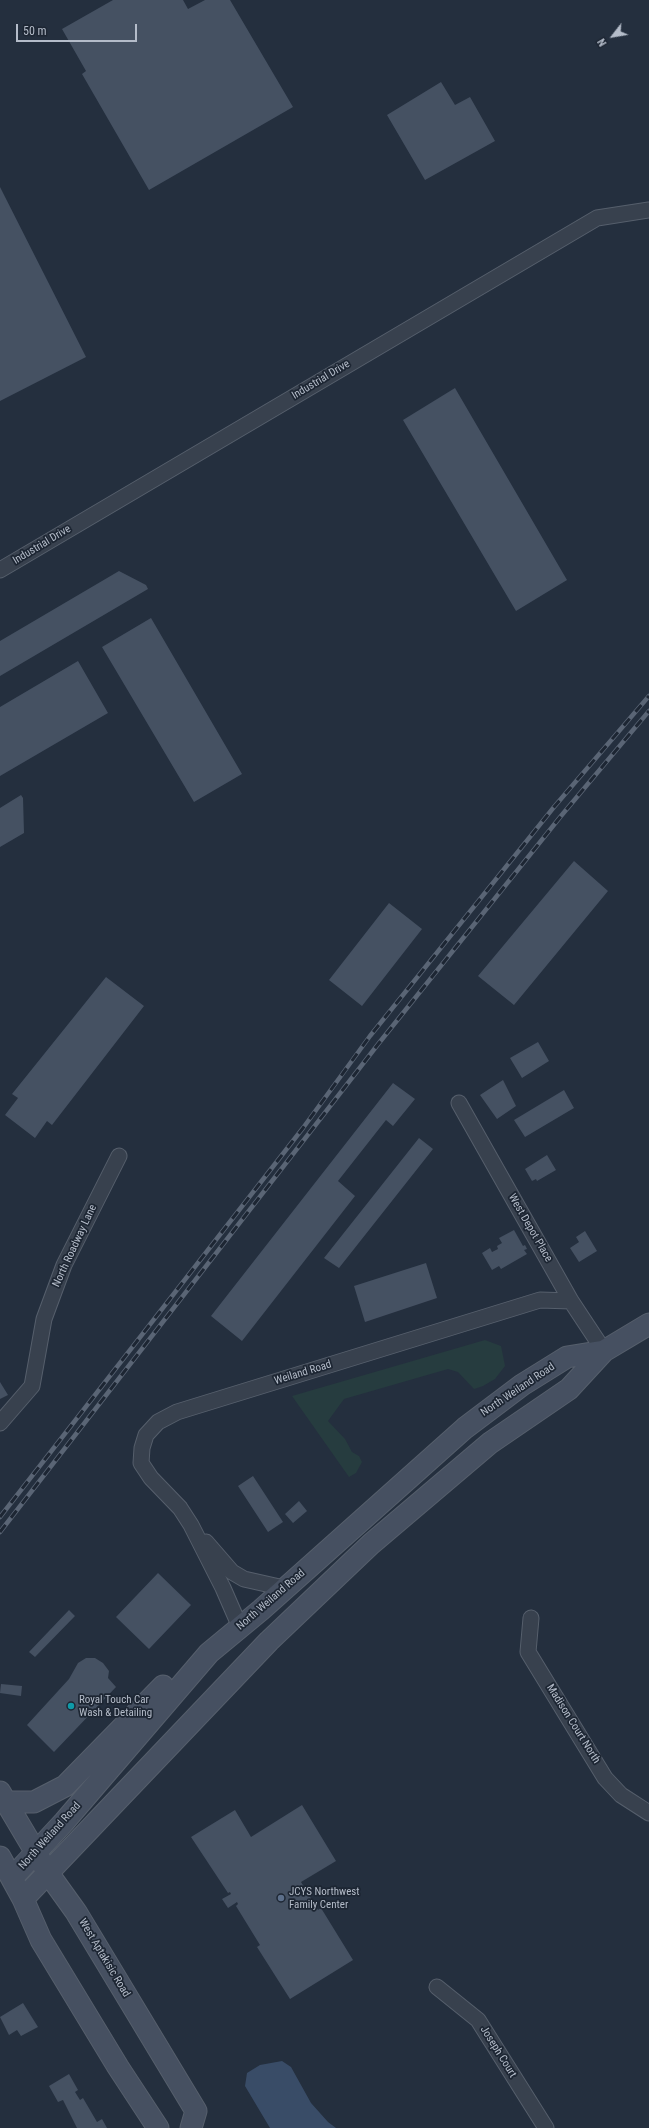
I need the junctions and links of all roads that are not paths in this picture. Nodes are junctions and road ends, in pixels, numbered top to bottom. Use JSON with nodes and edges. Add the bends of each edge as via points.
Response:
{"nodes":[{"id":1,"x":649,"y":210,"type":"edge"},
{"id":2,"x":0,"y":570,"type":"edge"},
{"id":3,"x":459,"y":1103,"type":"dead end"},
{"id":4,"x":119,"y":1156,"type":"dead end"},
{"id":5,"x":572,"y":1301,"type":"junction"},
{"id":6,"x":649,"y":1324,"type":"edge"},
{"id":7,"x":604,"y":1351,"type":"junction"},
{"id":8,"x":0,"y":1423,"type":"edge"},
{"id":9,"x":191,"y":1526,"type":"junction"},
{"id":10,"x":284,"y":1588,"type":"junction"},
{"id":11,"x":531,"y":1618,"type":"dead end"},
{"id":12,"x":240,"y":1627,"type":"junction"},
{"id":13,"x":3,"y":1797,"type":"edge"},
{"id":14,"x":649,"y":1813,"type":"edge"},
{"id":15,"x":37,"y":1853,"type":"junction"},
{"id":16,"x":0,"y":1857,"type":"edge"},
{"id":17,"x":48,"y":1873,"type":"junction"},
{"id":18,"x":12,"y":1878,"type":"junction"},
{"id":19,"x":23,"y":1899,"type":"junction"},
{"id":20,"x":437,"y":1987,"type":"dead end"},
{"id":21,"x":158,"y":2128,"type":"edge"},
{"id":22,"x":191,"y":2128,"type":"edge"},
{"id":23,"x":546,"y":2128,"type":"edge"}],
"edges":[{"from":1,"to":2,"type":"street","name":"Industrial Drive","via":[[597,218]]},
{"from":3,"to":5,"type":"street","name":"West Depot Place"},
{"from":4,"to":8,"type":"street","name":"North Roadway Lane","via":[[64,1265],[44,1319],[32,1386]]},
{"from":5,"to":7,"type":"street","name":"West Depot Place"},
{"from":5,"to":9,"type":"street","name":"Weiland Road","via":[[540,1300],[177,1412],[158,1422],[146,1435],[141,1463],[151,1478],[180,1508]]},
{"from":6,"to":7,"type":"main road"},
{"from":7,"to":10,"type":"main road","name":"North Weiland Road","via":[[567,1357],[522,1385],[465,1428]]},
{"from":7,"to":17,"type":"main road","name":"North Weiland Road","via":[[569,1389],[490,1443],[371,1544],[264,1647]]},
{"from":9,"to":10,"type":"street","name":"Weiland Road","via":[[232,1572],[244,1579]]},
{"from":9,"to":12,"type":"street","name":"Weiland Road"},
{"from":10,"to":12,"type":"main road","name":"North Weiland Road"},
{"from":11,"to":14,"type":"street","name":"Madison Court North","via":[[528,1652],[606,1778],[621,1795]]},
{"from":12,"to":13,"type":"main road","via":[[208,1641],[65,1786],[34,1802]]},
{"from":12,"to":15,"type":"main road","name":"North Weiland Road","via":[[208,1653]]},
{"from":13,"to":15,"type":"main road","name":"West Aptakisic Road"},
{"from":15,"to":17,"type":"main road","name":"West Aptakisic Road"},
{"from":15,"to":18,"type":"main road","name":"North Weiland Road"},
{"from":16,"to":18,"type":"main road"},
{"from":17,"to":19,"type":"main road","name":"North Weiland Road"},
{"from":17,"to":22,"type":"main road","name":"West Aptakisic Road","via":[[76,1912],[196,2111]]},
{"from":18,"to":19,"type":"main road"},
{"from":19,"to":21,"type":"main road","via":[[44,1945]]},
{"from":20,"to":23,"type":"street","name":"Joseph Court","via":[[478,2020]]}]}
